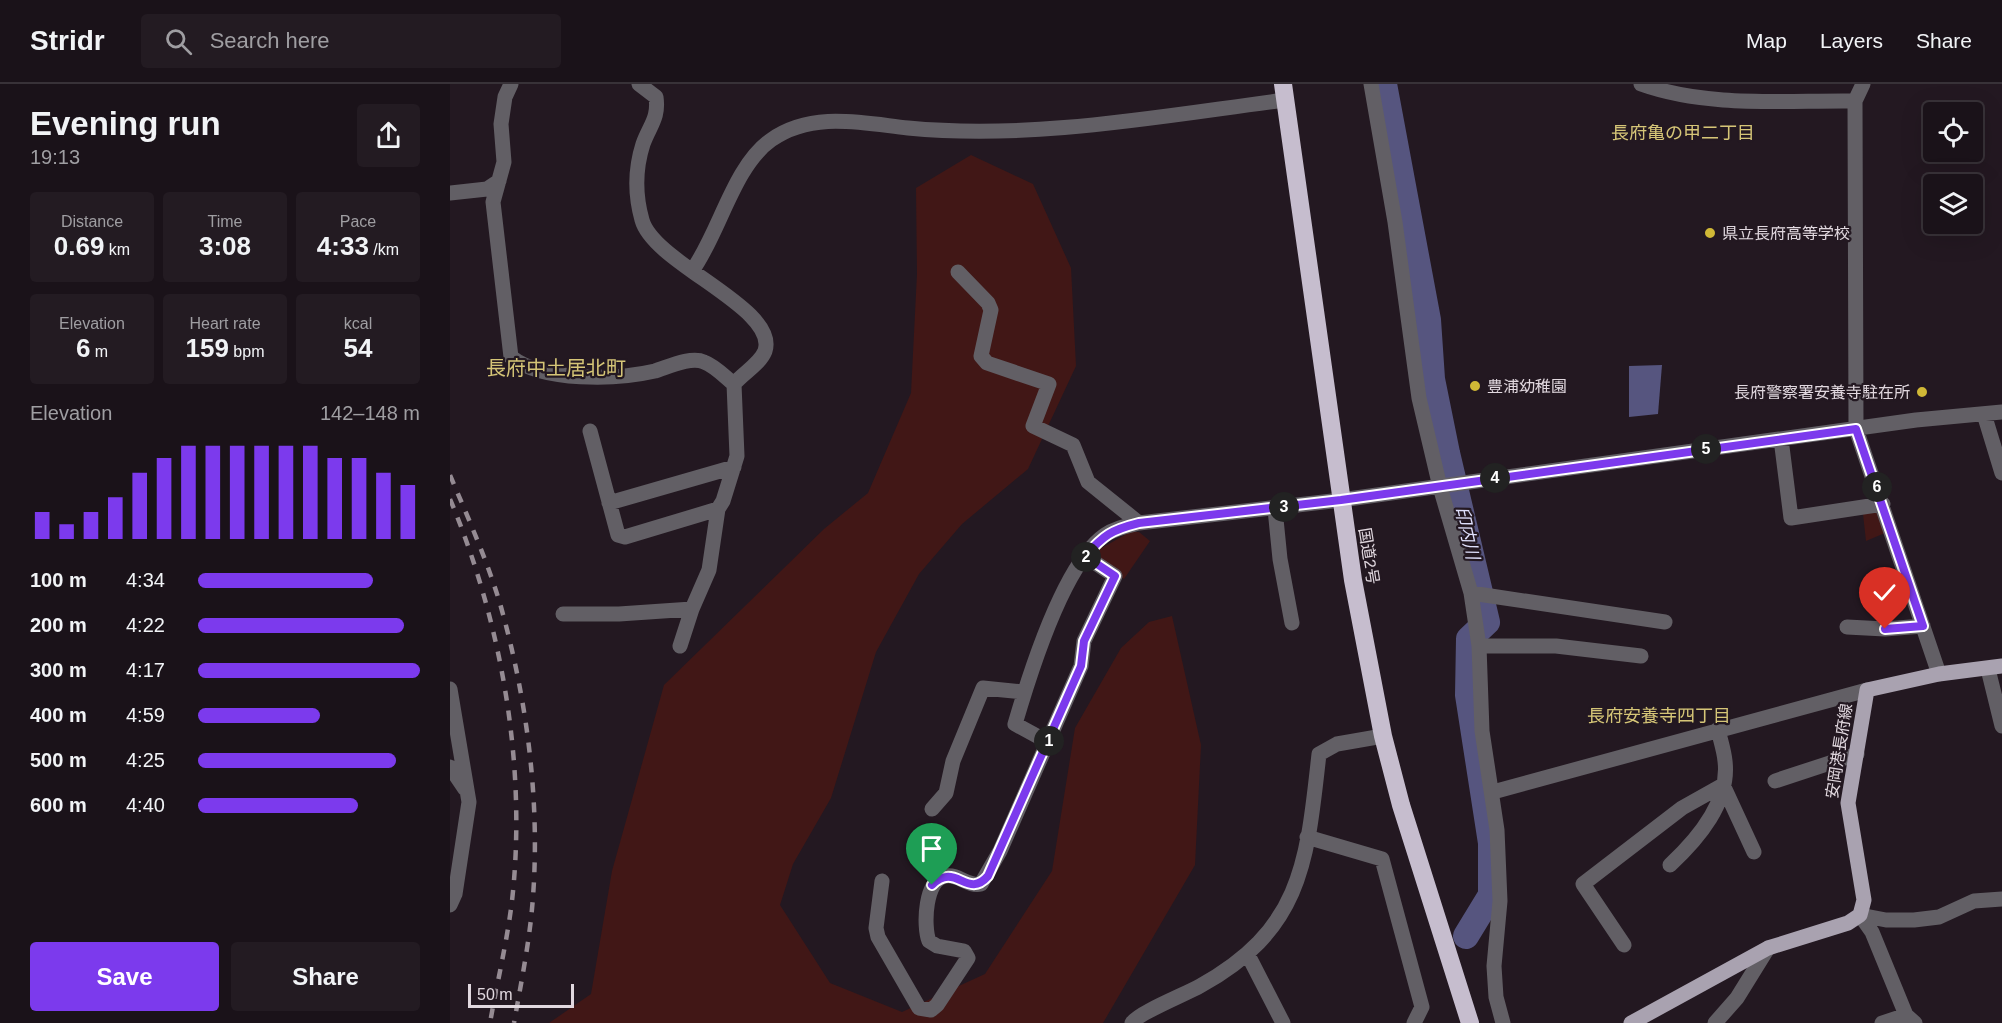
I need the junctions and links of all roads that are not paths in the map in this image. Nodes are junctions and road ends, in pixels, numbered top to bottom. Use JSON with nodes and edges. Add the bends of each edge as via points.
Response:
{"nodes":[{"id":1,"x":511,"y":84,"type":"edge"},
{"id":2,"x":639,"y":84,"type":"edge"},
{"id":3,"x":1371,"y":84,"type":"edge"},
{"id":4,"x":1641,"y":84,"type":"edge"},
{"id":5,"x":1863,"y":84,"type":"edge"},
{"id":6,"x":1284,"y":92,"type":"edge"},
{"id":7,"x":1855,"y":101,"type":"junction"},
{"id":8,"x":499,"y":181,"type":"junction"},
{"id":9,"x":450,"y":193,"type":"edge"},
{"id":10,"x":692,"y":271,"type":"junction"},
{"id":11,"x":958,"y":272,"type":"dead end"},
{"id":12,"x":734,"y":384,"type":"junction"},
{"id":13,"x":2002,"y":412,"type":"edge"},
{"id":14,"x":1984,"y":414,"type":"junction"},
{"id":15,"x":1856,"y":429,"type":"junction"},
{"id":16,"x":590,"y":431,"type":"dead end"},
{"id":17,"x":1780,"y":439,"type":"junction"},
{"id":18,"x":734,"y":467,"type":"junction"},
{"id":19,"x":2002,"y":473,"type":"edge"},
{"id":20,"x":1446,"y":486,"type":"junction"},
{"id":21,"x":1341,"y":500,"type":"junction"},
{"id":22,"x":609,"y":503,"type":"junction"},
{"id":23,"x":1883,"y":504,"type":"junction"},
{"id":24,"x":718,"y":509,"type":"junction"},
{"id":25,"x":1275,"y":509,"type":"junction"},
{"id":26,"x":1139,"y":523,"type":"junction"},
{"id":27,"x":1085,"y":556,"type":"junction"},
{"id":28,"x":1477,"y":594,"type":"junction"},
{"id":29,"x":692,"y":609,"type":"junction"},
{"id":30,"x":563,"y":614,"type":"dead end"},
{"id":31,"x":1665,"y":622,"type":"dead end"},
{"id":32,"x":1292,"y":623,"type":"dead end"},
{"id":33,"x":1923,"y":626,"type":"junction"},
{"id":34,"x":1847,"y":627,"type":"dead end"},
{"id":35,"x":1478,"y":635,"type":"junction"},
{"id":36,"x":680,"y":646,"type":"dead end"},
{"id":37,"x":1641,"y":656,"type":"dead end"},
{"id":38,"x":1995,"y":668,"type":"edge"},
{"id":39,"x":1939,"y":674,"type":"junction"},
{"id":40,"x":450,"y":689,"type":"edge"},
{"id":41,"x":1867,"y":690,"type":"junction"},
{"id":42,"x":1024,"y":692,"type":"junction"},
{"id":43,"x":2002,"y":726,"type":"edge"},
{"id":44,"x":1718,"y":729,"type":"junction"},
{"id":45,"x":1383,"y":736,"type":"junction"},
{"id":46,"x":1048,"y":742,"type":"junction"},
{"id":47,"x":1857,"y":754,"type":"junction"},
{"id":48,"x":450,"y":767,"type":"edge"},
{"id":49,"x":1775,"y":781,"type":"dead end"},
{"id":50,"x":1723,"y":785,"type":"junction"},
{"id":51,"x":1493,"y":792,"type":"junction"},
{"id":52,"x":469,"y":794,"type":"junction"},
{"id":53,"x":932,"y":809,"type":"dead end"},
{"id":54,"x":1307,"y":837,"type":"junction"},
{"id":55,"x":1754,"y":852,"type":"dead end"},
{"id":56,"x":1670,"y":865,"type":"dead end"},
{"id":57,"x":882,"y":881,"type":"dead end"},
{"id":58,"x":2002,"y":899,"type":"edge"},
{"id":59,"x":450,"y":905,"type":"edge"},
{"id":60,"x":1860,"y":915,"type":"junction"},
{"id":61,"x":1624,"y":945,"type":"dead end"},
{"id":62,"x":1768,"y":948,"type":"junction"},
{"id":63,"x":1248,"y":955,"type":"junction"},
{"id":64,"x":1911,"y":1019,"type":"edge"},
{"id":65,"x":1132,"y":1023,"type":"edge"},
{"id":66,"x":1283,"y":1023,"type":"edge"},
{"id":67,"x":1414,"y":1023,"type":"edge"},
{"id":68,"x":1470,"y":1023,"type":"edge"},
{"id":69,"x":1503,"y":1023,"type":"edge"},
{"id":70,"x":1631,"y":1023,"type":"edge"},
{"id":71,"x":1715,"y":1023,"type":"edge"},
{"id":72,"x":1882,"y":1023,"type":"edge"}],
"edges":[{"from":1,"to":8,"type":"street","via":[[501,124],[504,162]]},
{"from":2,"to":10,"type":"street","via":[[656,97],[658,112],[636,167],[642,221],[647,234],[665,252]]},
{"from":3,"to":20,"type":"street","via":[[1419,398]]},
{"from":4,"to":7,"type":"street","via":[[1702,99]]},
{"from":5,"to":7,"type":"street"},
{"from":6,"to":10,"type":"street","via":[[1048,129],[912,128],[817,121],[794,127],[757,152]]},
{"from":6,"to":21,"type":"highway","name":"国道2号"},
{"from":7,"to":15,"type":"street"},
{"from":8,"to":9,"type":"street","via":[[487,189]]},
{"from":8,"to":12,"type":"street","via":[[493,202],[494,221],[511,357],[524,367],[594,379],[695,360],[704,362]]},
{"from":10,"to":12,"type":"street","via":[[759,323],[766,342],[764,353]]},
{"from":11,"to":26,"type":"street","via":[[991,310],[981,356],[987,363],[1049,384],[1033,426],[1073,445],[1088,482]]},
{"from":12,"to":18,"type":"street"},
{"from":13,"to":14,"type":"street"},
{"from":14,"to":15,"type":"street"},
{"from":14,"to":19,"type":"street"},
{"from":15,"to":17,"type":"street"},
{"from":15,"to":23,"type":"street"},
{"from":16,"to":22,"type":"street"},
{"from":17,"to":20,"type":"street"},
{"from":17,"to":23,"type":"street","via":[[1791,518]]},
{"from":18,"to":22,"type":"street"},
{"from":18,"to":24,"type":"street"},
{"from":20,"to":21,"type":"street"},
{"from":20,"to":28,"type":"street"},
{"from":21,"to":25,"type":"street"},
{"from":21,"to":45,"type":"highway","name":"国道2号"},
{"from":22,"to":24,"type":"street","via":[[614,530],[625,537]]},
{"from":23,"to":33,"type":"street"},
{"from":24,"to":29,"type":"street","via":[[709,570]]},
{"from":25,"to":26,"type":"street"},
{"from":25,"to":32,"type":"street"},
{"from":26,"to":27,"type":"street","via":[[1114,529]]},
{"from":27,"to":42,"type":"street","via":[[1041,643]]},
{"from":27,"to":46,"type":"street","via":[[1115,576],[1084,641],[1081,666]]},
{"from":28,"to":31,"type":"street"},
{"from":28,"to":35,"type":"street"},
{"from":29,"to":30,"type":"street"},
{"from":29,"to":36,"type":"street"},
{"from":33,"to":34,"type":"street"},
{"from":33,"to":39,"type":"street"},
{"from":35,"to":37,"type":"street"},
{"from":35,"to":51,"type":"street","via":[[1482,731]]},
{"from":38,"to":39,"type":"main road","name":"安岡港長府線"},
{"from":38,"to":43,"type":"street"},
{"from":39,"to":41,"type":"main road","name":"安岡港長府線"},
{"from":40,"to":52,"type":"street"},
{"from":41,"to":44,"type":"street"},
{"from":41,"to":47,"type":"main road","name":"安岡港長府線"},
{"from":42,"to":46,"type":"street","via":[[1015,724]]},
{"from":42,"to":53,"type":"street","via":[[983,688],[953,761],[946,793]]},
{"from":44,"to":50,"type":"street","via":[[1725,762]]},
{"from":44,"to":51,"type":"street"},
{"from":45,"to":54,"type":"street","via":[[1337,744],[1319,753]]},
{"from":45,"to":68,"type":"highway","name":"国道2号"},
{"from":46,"to":57,"type":"street","via":[[988,876],[973,886],[949,875],[932,885],[925,922],[929,941],[964,951],[968,958],[931,1010],[919,1008],[878,938]]},
{"from":47,"to":49,"type":"street"},
{"from":47,"to":60,"type":"main road","name":"安岡港長府線","via":[[1848,803],[1864,900]]},
{"from":48,"to":52,"type":"street"},
{"from":50,"to":55,"type":"street"},
{"from":50,"to":56,"type":"street","via":[[1714,812]]},
{"from":50,"to":61,"type":"street","via":[[1682,808],[1583,884]]},
{"from":51,"to":69,"type":"street","via":[[1500,901],[1494,966]]},
{"from":52,"to":59,"type":"street","via":[[455,894]]},
{"from":54,"to":63,"type":"street","via":[[1301,874],[1291,898]]},
{"from":54,"to":67,"type":"street","via":[[1382,858],[1422,1007]]},
{"from":58,"to":60,"type":"street","via":[[1974,901],[1939,917],[1886,920]]},
{"from":60,"to":62,"type":"main road","via":[[1848,923]]},
{"from":60,"to":64,"type":"street","via":[[1872,932]]},
{"from":62,"to":70,"type":"main road"},
{"from":62,"to":71,"type":"street","via":[[1737,998]]},
{"from":63,"to":65,"type":"street","via":[[1222,974],[1136,1017]]},
{"from":63,"to":66,"type":"street"},
{"from":64,"to":72,"type":"street"}]}
